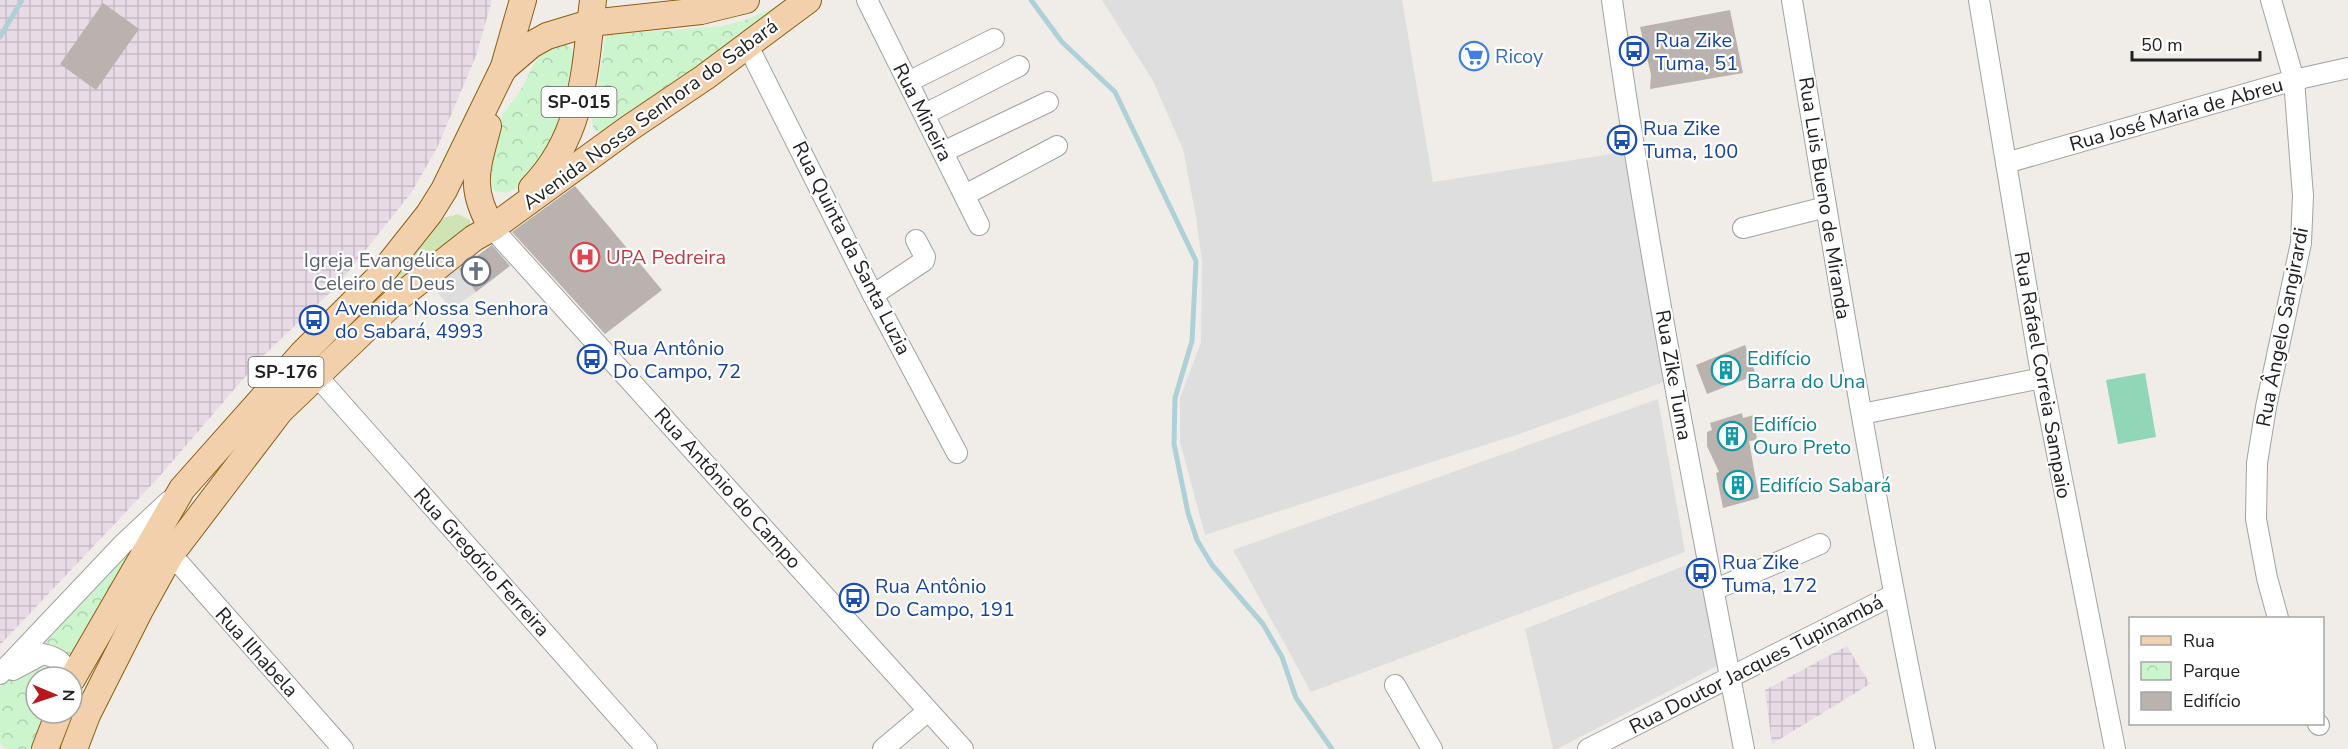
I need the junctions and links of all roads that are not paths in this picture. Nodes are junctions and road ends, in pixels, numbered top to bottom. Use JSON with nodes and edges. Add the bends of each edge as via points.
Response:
{"nodes":[{"id":1,"x":523,"y":0,"type":"edge"},
{"id":2,"x":659,"y":0,"type":"edge"},
{"id":3,"x":746,"y":0,"type":"edge"},
{"id":4,"x":808,"y":0,"type":"edge"},
{"id":5,"x":867,"y":0,"type":"edge"},
{"id":6,"x":1612,"y":0,"type":"edge"},
{"id":7,"x":1792,"y":0,"type":"edge"},
{"id":8,"x":2271,"y":0,"type":"edge"},
{"id":9,"x":1983,"y":2,"type":"edge"},
{"id":10,"x":591,"y":11,"type":"edge"},
{"id":11,"x":701,"y":11,"type":"junction"},
{"id":12,"x":994,"y":39,"type":"dead end"},
{"id":13,"x":747,"y":44,"type":"junction"},
{"id":14,"x":1019,"y":66,"type":"dead end"},
{"id":15,"x":2348,"y":68,"type":"edge"},
{"id":16,"x":503,"y":69,"type":"junction"},
{"id":17,"x":2294,"y":81,"type":"junction"},
{"id":18,"x":908,"y":82,"type":"junction"},
{"id":19,"x":1048,"y":102,"type":"dead end"},
{"id":20,"x":925,"y":114,"type":"junction"},
{"id":21,"x":1057,"y":146,"type":"dead end"},
{"id":22,"x":943,"y":152,"type":"junction"},
{"id":23,"x":2006,"y":164,"type":"junction"},
{"id":24,"x":964,"y":195,"type":"junction"},
{"id":25,"x":1826,"y":207,"type":"junction"},
{"id":26,"x":979,"y":225,"type":"dead end"},
{"id":27,"x":492,"y":228,"type":"junction"},
{"id":28,"x":1743,"y":228,"type":"dead end"},
{"id":29,"x":916,"y":240,"type":"dead end"},
{"id":30,"x":873,"y":295,"type":"junction"},
{"id":31,"x":316,"y":375,"type":"junction"},
{"id":32,"x":2042,"y":378,"type":"junction"},
{"id":33,"x":1862,"y":414,"type":"junction"},
{"id":34,"x":957,"y":453,"type":"dead end"},
{"id":35,"x":182,"y":489,"type":"junction"},
{"id":36,"x":1820,"y":544,"type":"dead end"},
{"id":37,"x":171,"y":554,"type":"junction"},
{"id":38,"x":1714,"y":590,"type":"junction"},
{"id":39,"x":1893,"y":595,"type":"junction"},
{"id":40,"x":2278,"y":617,"type":"edge"},
{"id":41,"x":64,"y":665,"type":"edge"},
{"id":42,"x":79,"y":665,"type":"edge"},
{"id":43,"x":0,"y":676,"type":"edge"},
{"id":44,"x":1730,"y":677,"type":"junction"},
{"id":45,"x":1395,"y":685,"type":"dead end"},
{"id":46,"x":928,"y":711,"type":"junction"},
{"id":47,"x":54,"y":725,"type":"edge"},
{"id":48,"x":45,"y":749,"type":"edge"},
{"id":49,"x":74,"y":749,"type":"edge"},
{"id":50,"x":343,"y":749,"type":"edge"},
{"id":51,"x":647,"y":749,"type":"edge"},
{"id":52,"x":883,"y":749,"type":"edge"},
{"id":53,"x":963,"y":749,"type":"edge"},
{"id":54,"x":1432,"y":749,"type":"edge"},
{"id":55,"x":1588,"y":749,"type":"edge"},
{"id":56,"x":1744,"y":749,"type":"edge"},
{"id":57,"x":1925,"y":749,"type":"edge"},
{"id":58,"x":2115,"y":749,"type":"edge"}],
"edges":[{"from":1,"to":16,"type":"main road"},
{"from":2,"to":11,"type":"main road"},
{"from":3,"to":11,"type":"main road","name":"Avenida Nossa Senhora do Sabará"},
{"from":4,"to":13,"type":"main road","name":"Avenida Nossa Senhora do Sabará"},
{"from":5,"to":18,"type":"street","name":"Rua Mineira"},
{"from":6,"to":38,"type":"street","name":"Rua Zike Tuma","via":[[1689,469]]},
{"from":7,"to":25,"type":"street","name":"Rua Luis Bueno de Miranda"},
{"from":8,"to":17,"type":"street","name":"Rua Ângelo Sangirardi"},
{"from":9,"to":23,"type":"street","name":"Rua Rafael Correia Sampaio"},
{"from":10,"to":11,"type":"main road","name":"Avenida Nossa Senhora do Sabará"},
{"from":10,"to":16,"type":"main road","name":"Avenida Nossa Senhora do Sabará","via":[[531,45]]},
{"from":10,"to":27,"type":"main road","number":"SP-015","via":[[583,90],[572,126],[546,174]]},
{"from":12,"to":18,"type":"street"},
{"from":13,"to":27,"type":"main road","name":"Avenida Nossa Senhora do Sabará"},
{"from":13,"to":30,"type":"street","name":"Rua Quinta da Santa Luzia"},
{"from":14,"to":20,"type":"street"},
{"from":15,"to":17,"type":"street","name":"Rua José Maria de Abreu"},
{"from":16,"to":27,"type":"main road","via":[[476,172],[480,208]]},
{"from":16,"to":35,"type":"main road","number":"SP-176","via":[[429,214],[379,278],[302,354]]},
{"from":17,"to":23,"type":"street","name":"Rua José Maria de Abreu"},
{"from":17,"to":40,"type":"street","name":"Rua Ângelo Sangirardi","via":[[2303,196],[2301,243],[2257,463],[2256,519]]},
{"from":18,"to":20,"type":"street","name":"Rua Mineira"},
{"from":19,"to":22,"type":"street"},
{"from":20,"to":22,"type":"street","name":"Rua Mineira"},
{"from":21,"to":24,"type":"street"},
{"from":22,"to":24,"type":"street","name":"Rua Mineira"},
{"from":23,"to":32,"type":"street","name":"Rua Rafael Correia Sampaio"},
{"from":24,"to":26,"type":"street","name":"Rua Mineira"},
{"from":25,"to":28,"type":"street"},
{"from":25,"to":33,"type":"street","name":"Rua Luis Bueno de Miranda"},
{"from":27,"to":31,"type":"main road","number":"SP-176","via":[[399,297]]},
{"from":27,"to":46,"type":"street","name":"Rua Antônio do Campo"},
{"from":29,"to":30,"type":"street","via":[[924,261]]},
{"from":30,"to":34,"type":"street","name":"Rua Quinta da Santa Luzia"},
{"from":31,"to":37,"type":"main road","number":"SP-176","via":[[280,411]]},
{"from":31,"to":51,"type":"street","name":"Rua Gregório Ferreira"},
{"from":32,"to":33,"type":"street"},
{"from":32,"to":58,"type":"street","name":"Rua Rafael Correia Sampaio"},
{"from":33,"to":39,"type":"street","name":"Rua Luis Bueno de Miranda"},
{"from":35,"to":42,"type":"main road","number":"SP-176"},
{"from":35,"to":43,"type":"street","via":[[123,544]]},
{"from":36,"to":38,"type":"street"},
{"from":37,"to":49,"type":"main road","number":"SP-176","via":[[87,716]]},
{"from":37,"to":50,"type":"street","name":"Rua Ilhabela"},
{"from":38,"to":44,"type":"street","name":"Rua Zike Tuma"},
{"from":39,"to":44,"type":"street","name":"Rua Doutor Jacques Tupinambá"},
{"from":39,"to":57,"type":"street","name":"Rua Luis Bueno de Miranda"},
{"from":41,"to":43,"type":"street","via":[[55,656],[43,654]]},
{"from":44,"to":55,"type":"street","name":"Rua Doutor Jacques Tupinambá"},
{"from":44,"to":56,"type":"street","name":"Rua Zike Tuma"},
{"from":45,"to":54,"type":"street"},
{"from":46,"to":52,"type":"street"},
{"from":46,"to":53,"type":"street","name":"Rua Antônio do Campo"},
{"from":47,"to":48,"type":"main road"}]}
